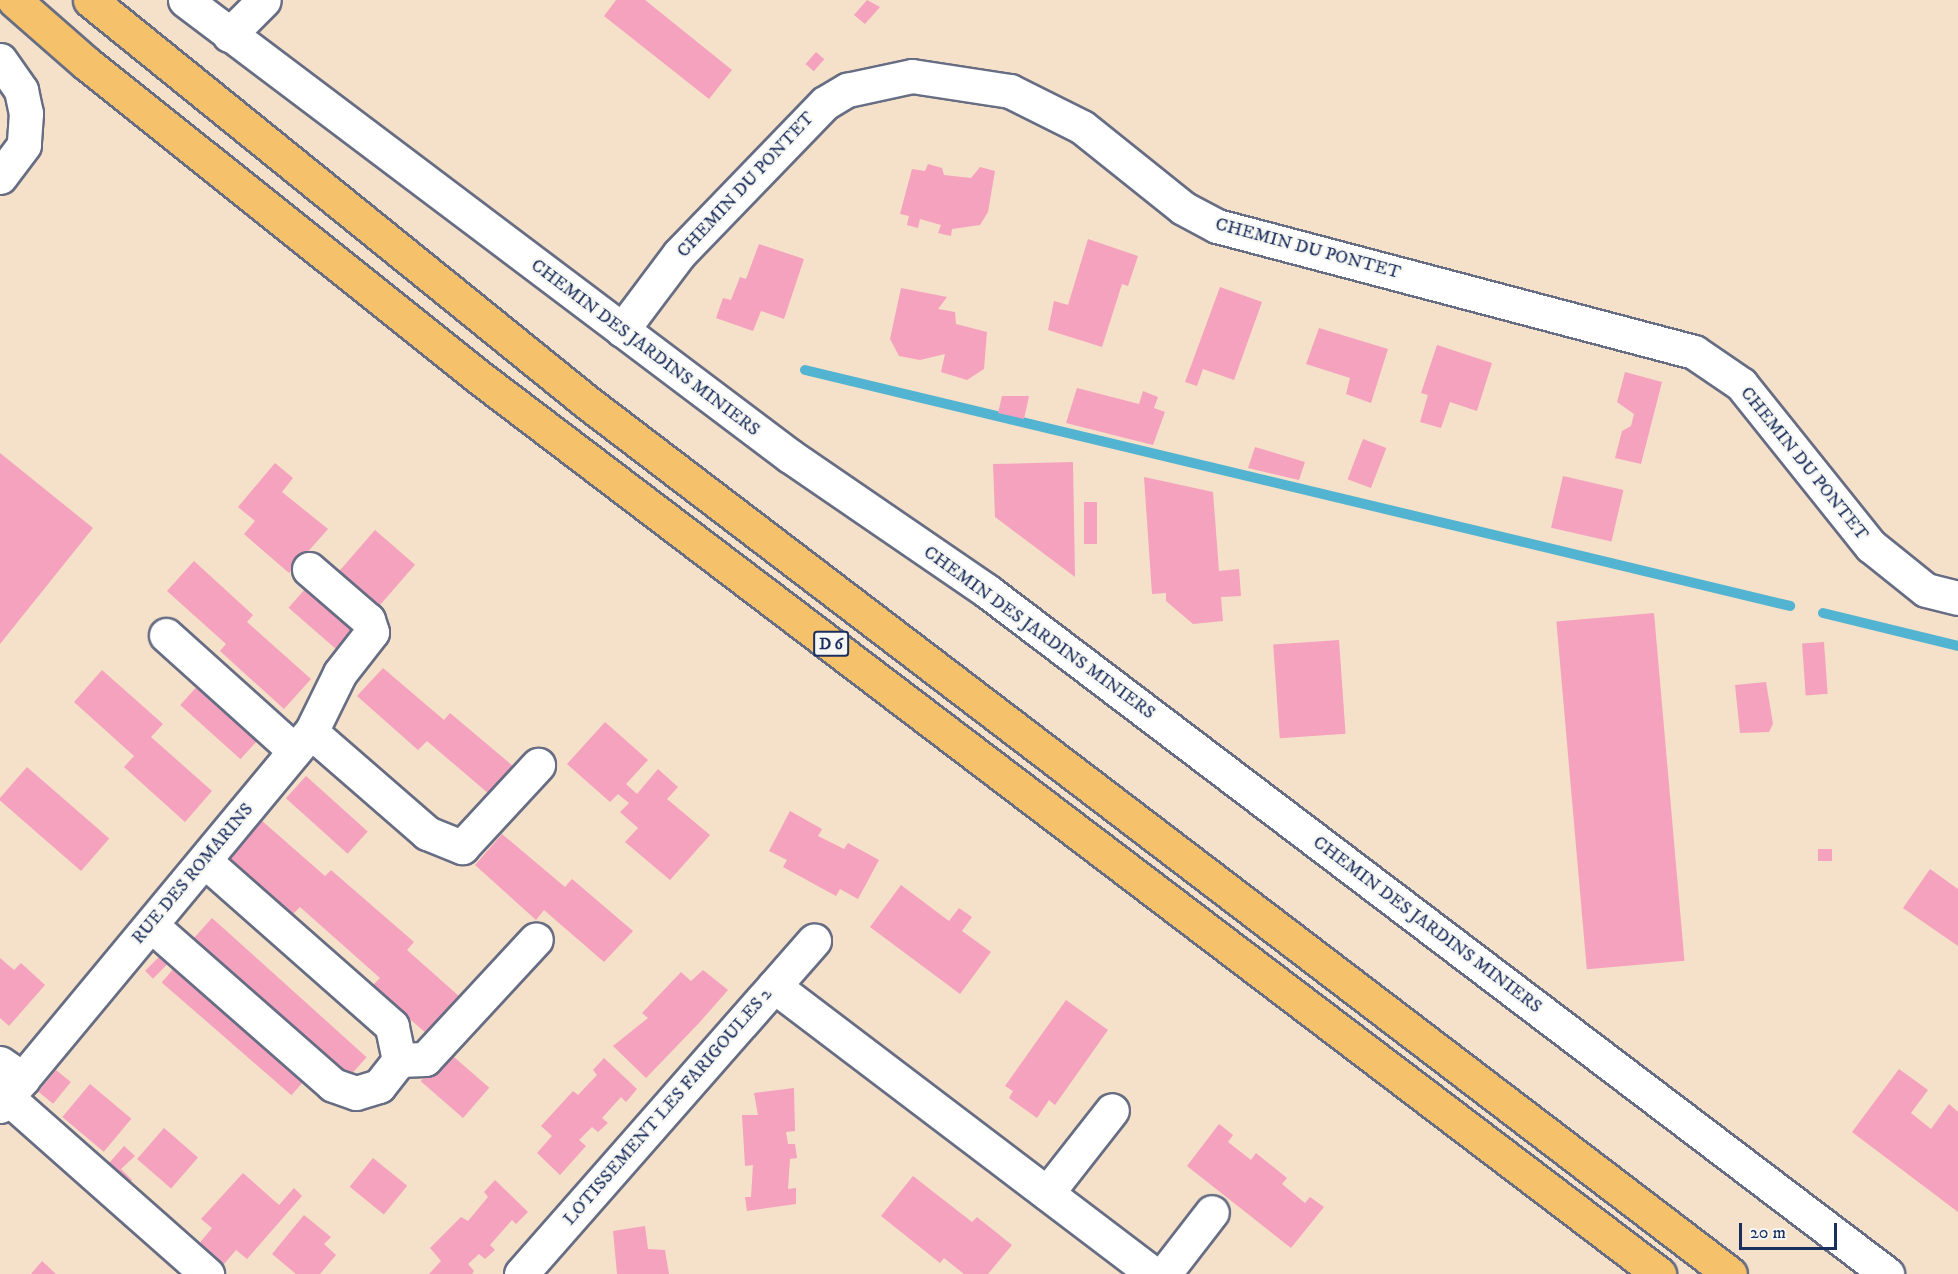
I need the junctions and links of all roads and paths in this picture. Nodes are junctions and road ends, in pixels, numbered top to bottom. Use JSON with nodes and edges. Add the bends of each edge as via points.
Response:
{"nodes":[{"id":1,"x":14,"y":0,"type":"edge"},
{"id":2,"x":90,"y":0,"type":"edge"},
{"id":3,"x":185,"y":0,"type":"edge"},
{"id":4,"x":264,"y":0,"type":"edge"},
{"id":5,"x":229,"y":35,"type":"junction"},
{"id":6,"x":0,"y":60,"type":"edge"},
{"id":7,"x":0,"y":177,"type":"edge"},
{"id":8,"x":622,"y":330,"type":"junction"},
{"id":9,"x":309,"y":569,"type":"dead end"},
{"id":10,"x":1958,"y":598,"type":"edge"},
{"id":11,"x":166,"y":635,"type":"dead end"},
{"id":12,"x":303,"y":742,"type":"junction"},
{"id":13,"x":538,"y":765,"type":"dead end"},
{"id":14,"x":205,"y":861,"type":"junction"},
{"id":15,"x":151,"y":925,"type":"junction"},
{"id":16,"x":536,"y":939,"type":"dead end"},
{"id":17,"x":814,"y":940,"type":"dead end"},
{"id":18,"x":774,"y":986,"type":"junction"},
{"id":19,"x":399,"y":1060,"type":"junction"},
{"id":20,"x":8,"y":1086,"type":"edge"},
{"id":21,"x":1112,"y":1110,"type":"dead end"},
{"id":22,"x":1047,"y":1193,"type":"junction"},
{"id":23,"x":1212,"y":1212,"type":"dead end"},
{"id":24,"x":1690,"y":1246,"type":"junction"},
{"id":25,"x":207,"y":1274,"type":"edge"},
{"id":26,"x":521,"y":1274,"type":"edge"},
{"id":27,"x":1154,"y":1274,"type":"edge"},
{"id":28,"x":1164,"y":1274,"type":"edge"},
{"id":29,"x":1659,"y":1274,"type":"edge"},
{"id":30,"x":1730,"y":1274,"type":"edge"},
{"id":31,"x":1736,"y":1274,"type":"edge"},
{"id":32,"x":1887,"y":1274,"type":"edge"}],
"edges":[{"from":1,"to":29,"type":"highway","number":"D 6","via":[[86,63],[480,378]]},
{"from":2,"to":24,"type":"highway","number":"D 6","via":[[588,403]]},
{"from":3,"to":5,"type":"street","name":"CHEMIN DES JARDINS MINIERS"},
{"from":4,"to":5,"type":"street"},
{"from":5,"to":8,"type":"street","name":"CHEMIN DES JARDINS MINIERS"},
{"from":6,"to":7,"type":"street","via":[[21,90],[26,113],[24,145]]},
{"from":8,"to":10,"type":"street","name":"CHEMIN DU PONTET","via":[[679,254],[825,103],[847,90],[912,76],[1010,91],[1082,127],[1183,208],[1217,226],[1694,352],[1741,384],[1871,546],[1926,590]]},
{"from":8,"to":32,"type":"street","name":"CHEMIN DES JARDINS MINIERS","via":[[790,456],[987,591]]},
{"from":9,"to":12,"type":"street","name":"RUE DES ROMARINS","via":[[368,620],[372,632],[340,673]]},
{"from":11,"to":12,"type":"street"},
{"from":12,"to":13,"type":"street","via":[[427,833],[462,847]]},
{"from":12,"to":14,"type":"street","name":"RUE DES ROMARINS"},
{"from":14,"to":15,"type":"street","name":"RUE DES ROMARINS"},
{"from":14,"to":19,"type":"street","via":[[392,1026]]},
{"from":15,"to":19,"type":"street","via":[[333,1085],[356,1094],[379,1086]]},
{"from":15,"to":20,"type":"street","name":"RUE DES ROMARINS"},
{"from":16,"to":19,"type":"street","via":[[425,1059]]},
{"from":17,"to":18,"type":"street","name":"LOTISSEMENT LES FARIGOULES 2"},
{"from":18,"to":22,"type":"street"},
{"from":18,"to":26,"type":"street","name":"LOTISSEMENT LES FARIGOULES 2"},
{"from":20,"to":25,"type":"street"},
{"from":21,"to":22,"type":"street"},
{"from":22,"to":27,"type":"street"},
{"from":23,"to":28,"type":"street"},
{"from":24,"to":30,"type":"highway","number":"D 6"},
{"from":24,"to":31,"type":"highway"}]}
